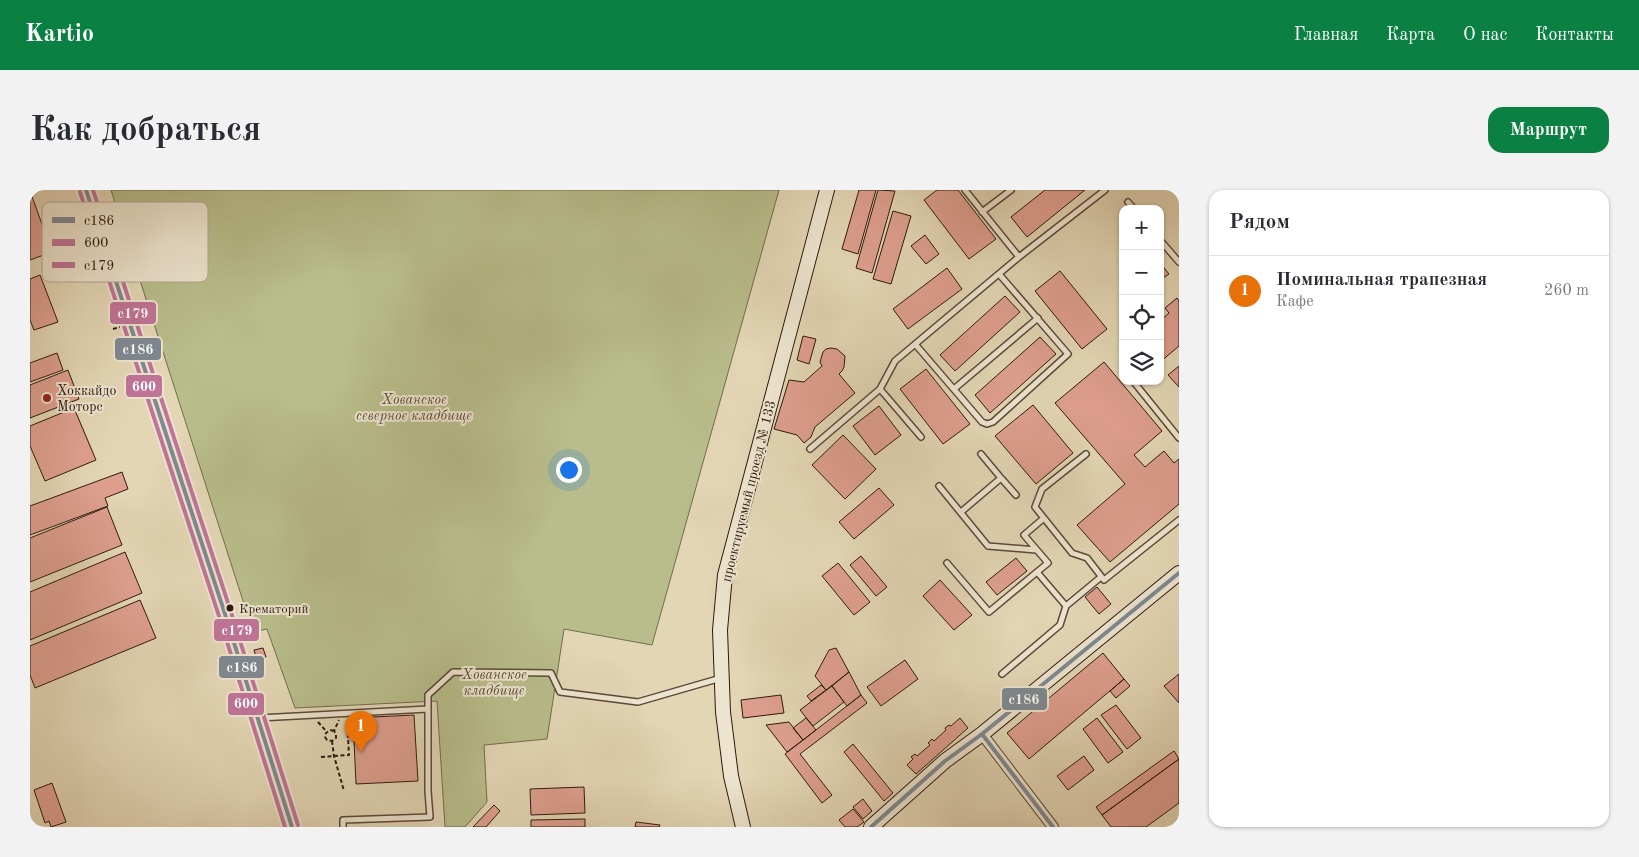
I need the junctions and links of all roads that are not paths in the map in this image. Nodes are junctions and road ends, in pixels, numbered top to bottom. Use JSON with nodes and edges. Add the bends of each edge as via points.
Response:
{"nodes":[{"id":1,"x":86,"y":190,"type":"edge"},
{"id":2,"x":826,"y":190,"type":"edge"},
{"id":3,"x":965,"y":190,"type":"edge"},
{"id":4,"x":1011,"y":190,"type":"edge"},
{"id":5,"x":1105,"y":190,"type":"edge"},
{"id":6,"x":90,"y":202,"type":"edge"},
{"id":7,"x":1128,"y":202,"type":"dead end"},
{"id":8,"x":1131,"y":205,"type":"edge"},
{"id":9,"x":982,"y":212,"type":"junction"},
{"id":10,"x":1164,"y":245,"type":"edge"},
{"id":11,"x":1019,"y":257,"type":"junction"},
{"id":12,"x":1179,"y":262,"type":"edge"},
{"id":13,"x":999,"y":274,"type":"junction"},
{"id":14,"x":116,"y":282,"type":"edge"},
{"id":15,"x":1038,"y":318,"type":"junction"},
{"id":16,"x":915,"y":344,"type":"junction"},
{"id":17,"x":1136,"y":385,"type":"edge"},
{"id":18,"x":880,"y":389,"type":"junction"},
{"id":19,"x":954,"y":389,"type":"junction"},
{"id":20,"x":921,"y":437,"type":"dead end"},
{"id":21,"x":1179,"y":438,"type":"edge"},
{"id":22,"x":810,"y":449,"type":"dead end"},
{"id":23,"x":981,"y":454,"type":"dead end"},
{"id":24,"x":1086,"y":454,"type":"dead end"},
{"id":25,"x":1001,"y":478,"type":"junction"},
{"id":26,"x":940,"y":486,"type":"dead end"},
{"id":27,"x":1016,"y":495,"type":"dead end"},
{"id":28,"x":960,"y":512,"type":"junction"},
{"id":29,"x":1044,"y":518,"type":"junction"},
{"id":30,"x":1179,"y":520,"type":"edge"},
{"id":31,"x":1036,"y":550,"type":"junction"},
{"id":32,"x":947,"y":563,"type":"dead end"},
{"id":33,"x":1037,"y":572,"type":"junction"},
{"id":34,"x":1179,"y":573,"type":"edge"},
{"id":35,"x":1102,"y":577,"type":"junction"},
{"id":36,"x":1066,"y":606,"type":"junction"},
{"id":37,"x":1002,"y":674,"type":"dead end"},
{"id":38,"x":722,"y":678,"type":"junction"},
{"id":39,"x":428,"y":709,"type":"junction"},
{"id":40,"x":259,"y":718,"type":"junction"},
{"id":41,"x":982,"y":734,"type":"junction"},
{"id":42,"x":292,"y":827,"type":"edge"},
{"id":43,"x":343,"y":827,"type":"edge"},
{"id":44,"x":743,"y":827,"type":"edge"},
{"id":45,"x":871,"y":827,"type":"edge"},
{"id":46,"x":1052,"y":827,"type":"edge"}],
"edges":[{"from":1,"to":6,"type":"street"},
{"from":2,"to":38,"type":"street","name":"проектируемый проезд № 133","via":[[725,574],[720,630]]},
{"from":3,"to":9,"type":"lane"},
{"from":4,"to":9,"type":"lane"},
{"from":5,"to":11,"type":"lane"},
{"from":7,"to":8,"type":"lane"},
{"from":9,"to":11,"type":"lane"},
{"from":10,"to":12,"type":"lane"},
{"from":11,"to":13,"type":"lane"},
{"from":13,"to":15,"type":"lane"},
{"from":13,"to":16,"type":"lane"},
{"from":14,"to":40,"type":"street"},
{"from":15,"to":19,"type":"lane"},
{"from":15,"to":19,"type":"lane","via":[[1067,351],[1067,356],[993,422],[982,422]]},
{"from":16,"to":18,"type":"lane","via":[[895,361]]},
{"from":16,"to":19,"type":"lane"},
{"from":17,"to":21,"type":"lane"},
{"from":18,"to":20,"type":"lane"},
{"from":18,"to":22,"type":"lane"},
{"from":23,"to":25,"type":"lane"},
{"from":24,"to":29,"type":"lane","via":[[1042,489],[1035,507]]},
{"from":25,"to":27,"type":"lane"},
{"from":25,"to":28,"type":"lane"},
{"from":26,"to":28,"type":"lane"},
{"from":28,"to":31,"type":"lane","via":[[988,546]]},
{"from":29,"to":31,"type":"lane","via":[[1024,535]]},
{"from":29,"to":35,"type":"lane","via":[[1072,553],[1087,558]]},
{"from":30,"to":35,"type":"lane","via":[[1104,580]]},
{"from":31,"to":33,"type":"lane","via":[[1048,563]]},
{"from":32,"to":33,"type":"lane","via":[[989,612]]},
{"from":33,"to":36,"type":"lane"},
{"from":34,"to":41,"type":"street"},
{"from":35,"to":36,"type":"lane"},
{"from":36,"to":37,"type":"lane","via":[[1060,625]]},
{"from":38,"to":39,"type":"lane","via":[[638,702],[560,692],[551,673],[453,672],[428,695]]},
{"from":38,"to":44,"type":"street","name":"проектируемый проезд № 133","via":[[731,776]]},
{"from":39,"to":40,"type":"lane"},
{"from":39,"to":43,"type":"lane","via":[[430,817],[343,820]]},
{"from":40,"to":42,"type":"street"},
{"from":41,"to":45,"type":"street","via":[[945,761]]},
{"from":41,"to":46,"type":"street"}]}
